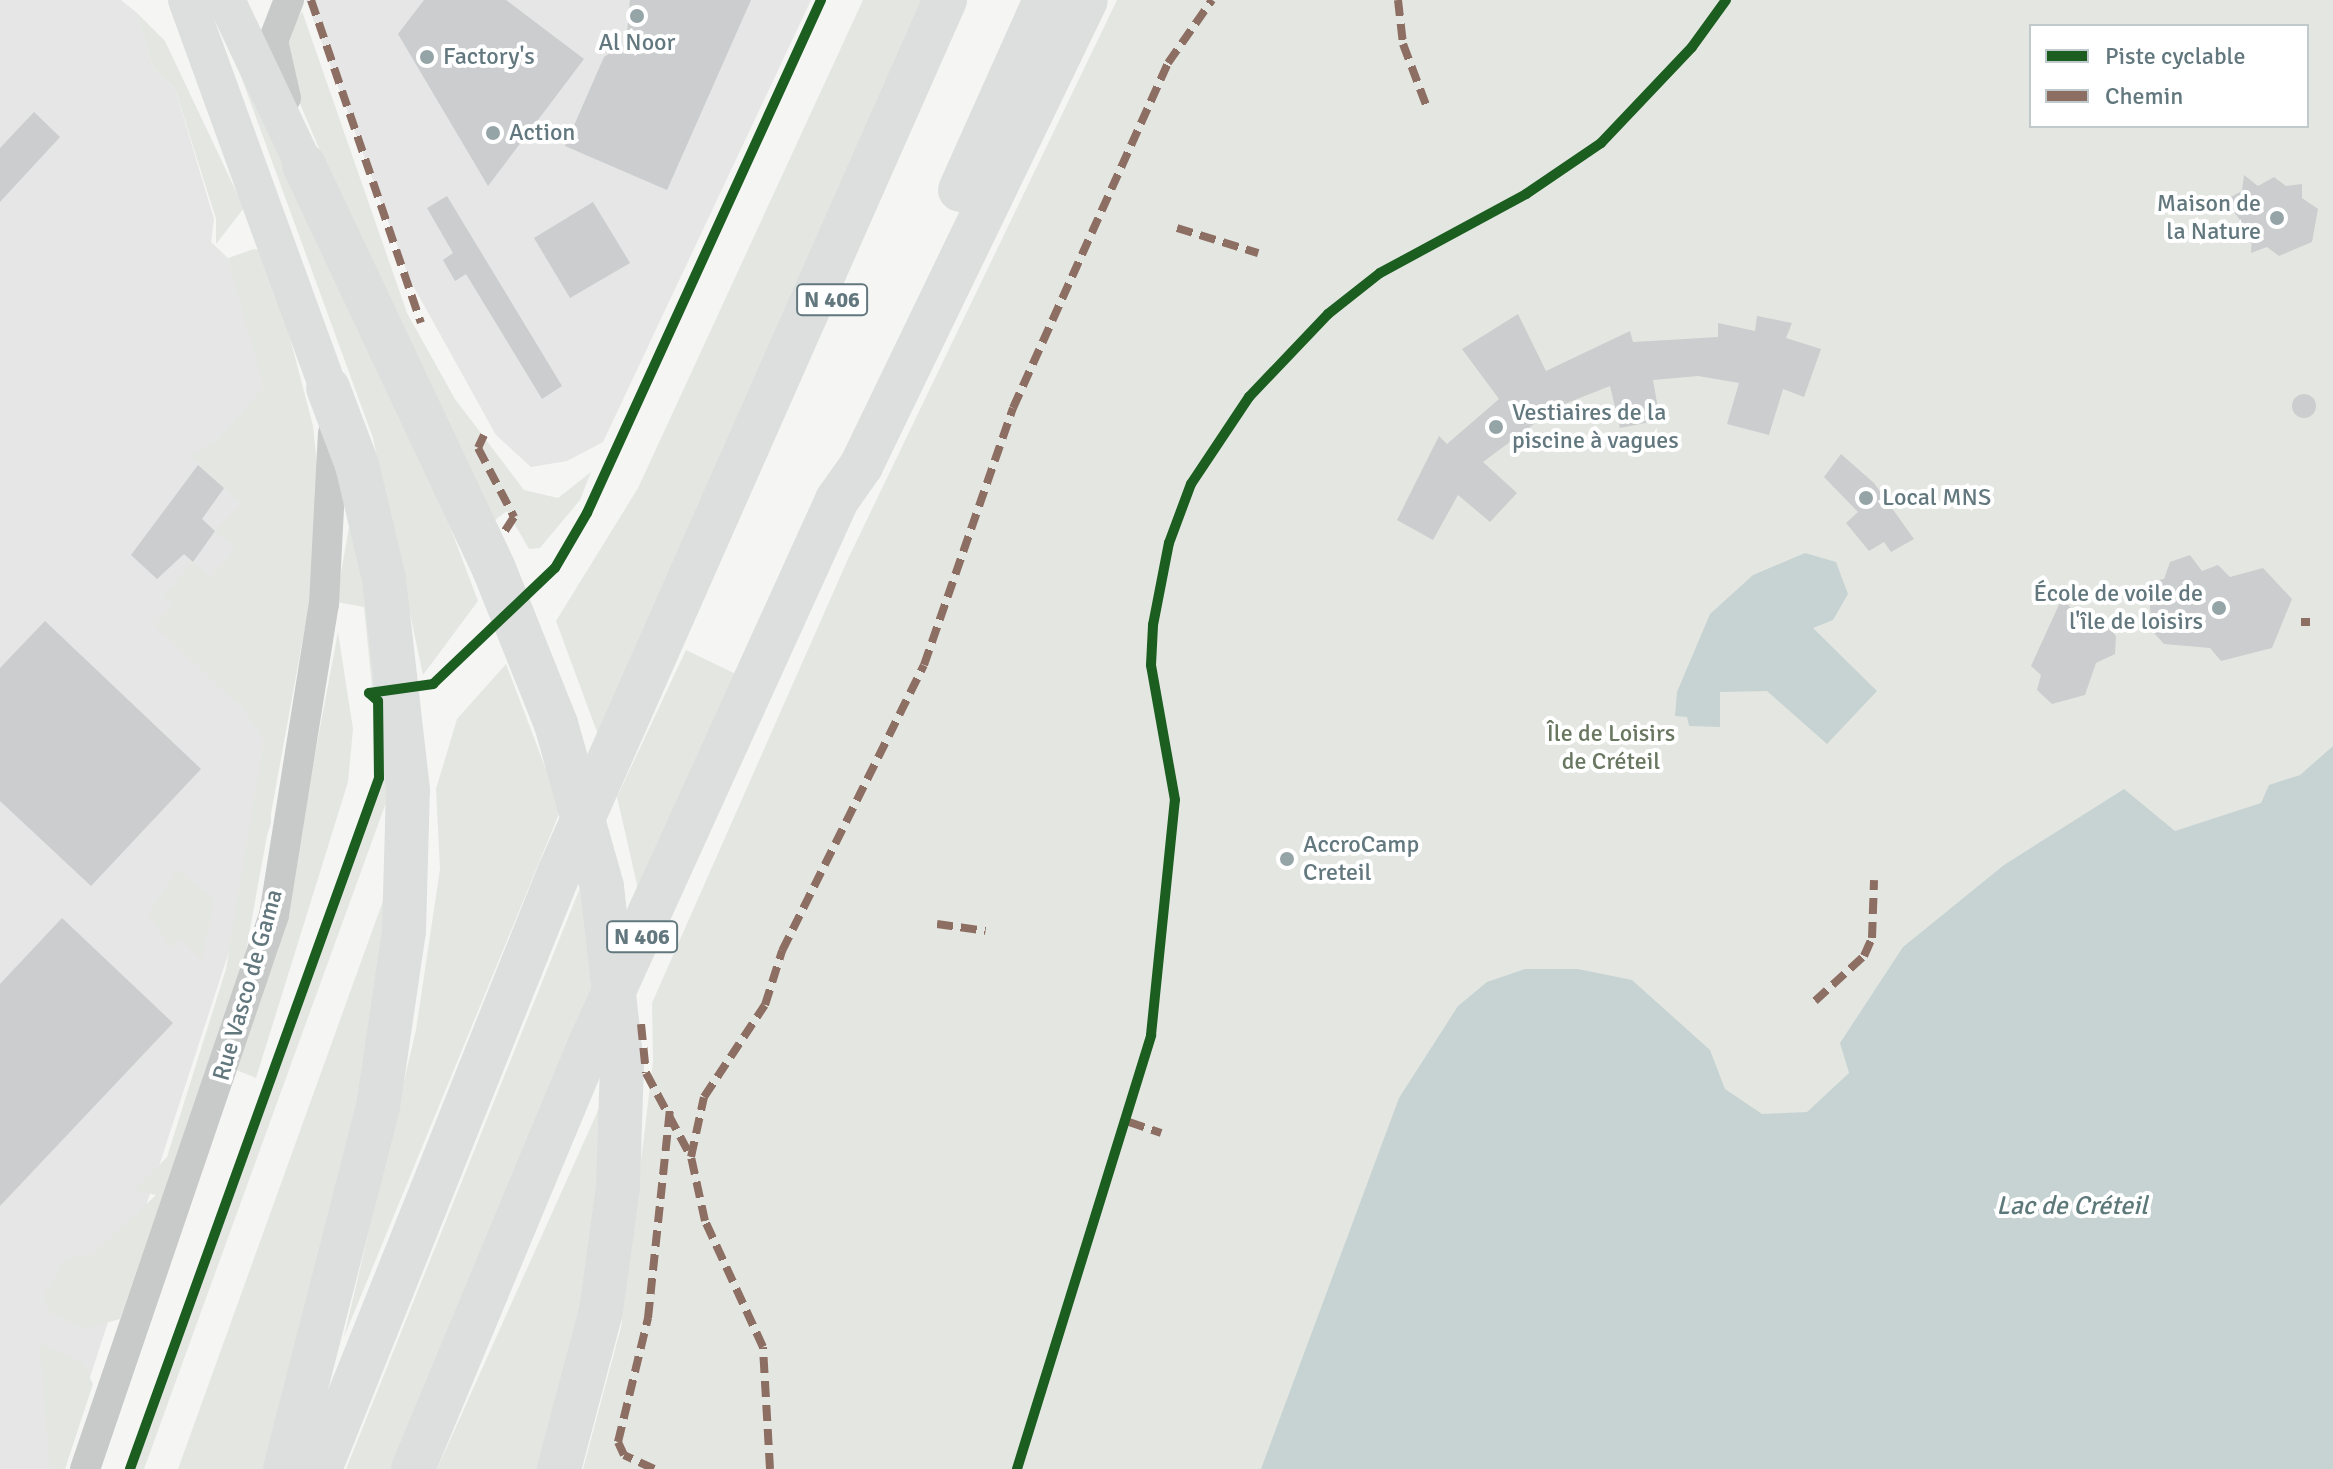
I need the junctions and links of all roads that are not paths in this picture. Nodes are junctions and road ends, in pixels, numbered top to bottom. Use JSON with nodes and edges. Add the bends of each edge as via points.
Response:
{"nodes":[{"id":1,"x":187,"y":0,"type":"edge"},
{"id":2,"x":226,"y":0,"type":"edge"},
{"id":3,"x":289,"y":0,"type":"edge"},
{"id":4,"x":945,"y":0,"type":"edge"},
{"id":5,"x":972,"y":0,"type":"edge"},
{"id":6,"x":1045,"y":0,"type":"edge"},
{"id":7,"x":1086,"y":0,"type":"edge"},
{"id":8,"x":304,"y":165,"type":"junction"},
{"id":9,"x":328,"y":388,"type":"junction"},
{"id":10,"x":837,"y":500,"type":"junction"},
{"id":11,"x":685,"y":597,"type":"junction"},
{"id":12,"x":85,"y":1469,"type":"edge"},
{"id":13,"x":285,"y":1469,"type":"edge"},
{"id":14,"x":320,"y":1469,"type":"edge"},
{"id":15,"x":413,"y":1469,"type":"edge"},
{"id":16,"x":559,"y":1469,"type":"edge"}],
"edges":[{"from":1,"to":9,"type":"main road"},
{"from":2,"to":8,"type":"main road"},
{"from":3,"to":8,"type":"street","via":[[274,55]]},
{"from":4,"to":11,"type":"highway","via":[[704,537]]},
{"from":5,"to":11,"type":"highway","number":"N 406","via":[[710,558]]},
{"from":6,"to":10,"type":"highway","via":[[846,458]]},
{"from":7,"to":10,"type":"highway","number":"N 406","via":[[861,466]]},
{"from":8,"to":16,"type":"highway","via":[[494,569],[556,724],[602,887],[622,1065],[618,1187],[601,1311]]},
{"from":9,"to":12,"type":"street","name":"Rue Vasco de Gama","via":[[337,464],[326,589],[274,915]]},
{"from":9,"to":13,"type":"highway","via":[[357,465],[384,579],[408,790],[404,931],[378,1107]]},
{"from":10,"to":15,"type":"highway","number":"N 406","via":[[593,1037]]},
{"from":11,"to":14,"type":"highway","number":"N 406","via":[[559,873]]}]}
